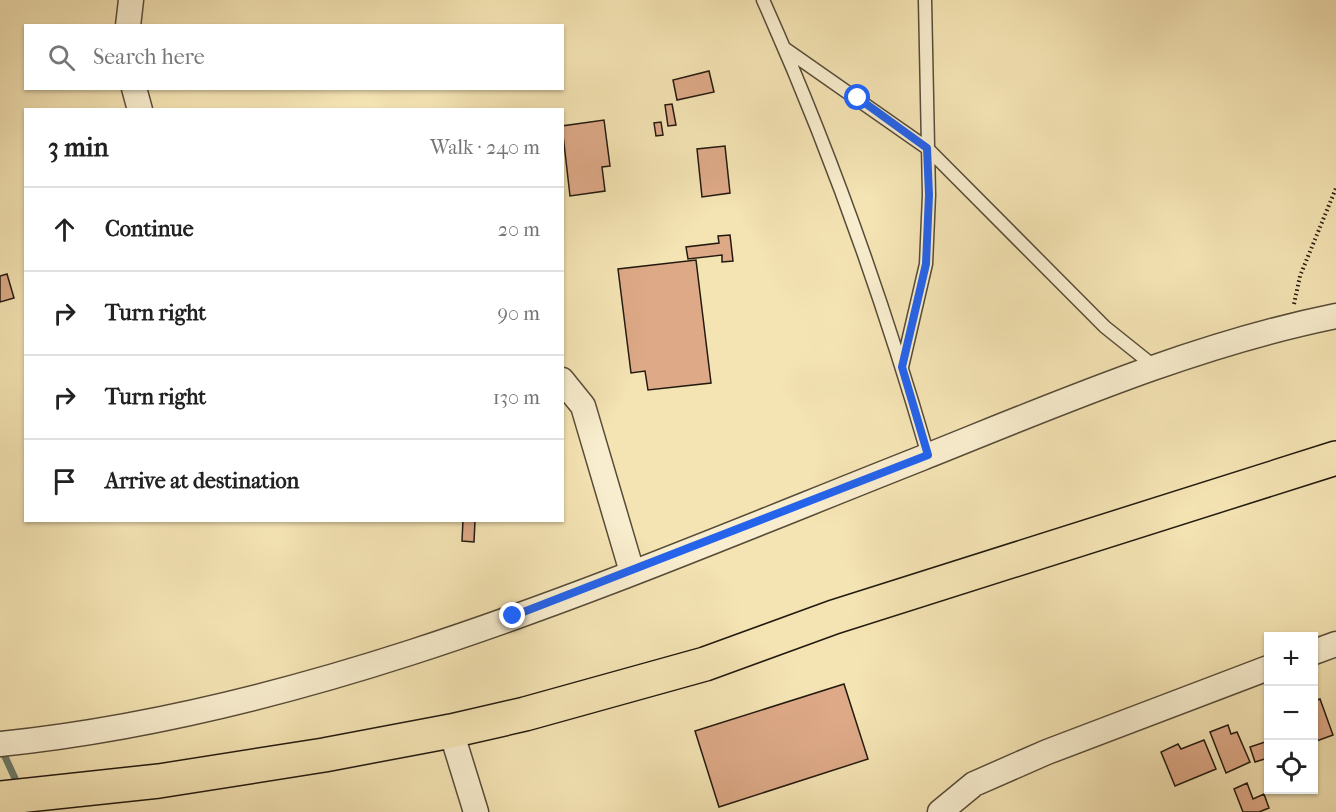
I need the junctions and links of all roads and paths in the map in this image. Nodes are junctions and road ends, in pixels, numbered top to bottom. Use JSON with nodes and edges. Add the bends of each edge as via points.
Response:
{"nodes":[{"id":1,"x":130,"y":0,"type":"edge"},
{"id":2,"x":763,"y":0,"type":"edge"},
{"id":3,"x":925,"y":0,"type":"edge"},
{"id":4,"x":128,"y":24,"type":"edge"},
{"id":5,"x":784,"y":48,"type":"junction"},
{"id":6,"x":135,"y":90,"type":"edge"},
{"id":7,"x":139,"y":108,"type":"edge"},
{"id":8,"x":927,"y":148,"type":"junction"},
{"id":9,"x":1336,"y":188,"type":"edge"},
{"id":10,"x":1336,"y":316,"type":"edge"},
{"id":11,"x":1290,"y":325,"type":"junction"},
{"id":12,"x":902,"y":367,"type":"junction"},
{"id":13,"x":1155,"y":367,"type":"junction"},
{"id":14,"x":564,"y":382,"type":"edge"},
{"id":15,"x":928,"y":455,"type":"junction"},
{"id":16,"x":1336,"y":458,"type":"edge"},
{"id":17,"x":633,"y":572,"type":"junction"},
{"id":18,"x":1336,"y":644,"type":"edge"},
{"id":19,"x":1318,"y":651,"type":"edge"},
{"id":20,"x":1264,"y":670,"type":"edge"},
{"id":21,"x":451,"y":731,"type":"junction"},
{"id":22,"x":0,"y":744,"type":"edge"},
{"id":23,"x":0,"y":798,"type":"edge"},
{"id":24,"x":476,"y":812,"type":"edge"},
{"id":25,"x":940,"y":812,"type":"edge"}],
"edges":[{"from":1,"to":4,"type":"street"},
{"from":2,"to":5,"type":"lane"},
{"from":3,"to":8,"type":"lane"},
{"from":5,"to":8,"type":"lane"},
{"from":5,"to":12,"type":"lane","via":[[808,102]]},
{"from":6,"to":7,"type":"street"},
{"from":8,"to":12,"type":"lane","via":[[926,264]]},
{"from":8,"to":13,"type":"lane","via":[[1105,327]]},
{"from":9,"to":11,"type":"path","via":[[1300,276]]},
{"from":10,"to":11,"type":"street"},
{"from":11,"to":13,"type":"street"},
{"from":12,"to":15,"type":"lane"},
{"from":13,"to":15,"type":"street"},
{"from":14,"to":17,"type":"street","via":[[583,406]]},
{"from":15,"to":17,"type":"street"},
{"from":16,"to":21,"type":"highway","via":[[834,617],[705,664]]},
{"from":17,"to":22,"type":"street","via":[[370,666],[272,695],[72,736]]},
{"from":18,"to":19,"type":"street"},
{"from":20,"to":25,"type":"street","via":[[1047,752],[974,784]]},
{"from":21,"to":23,"type":"highway","via":[[159,781]]},
{"from":21,"to":24,"type":"street"}]}
